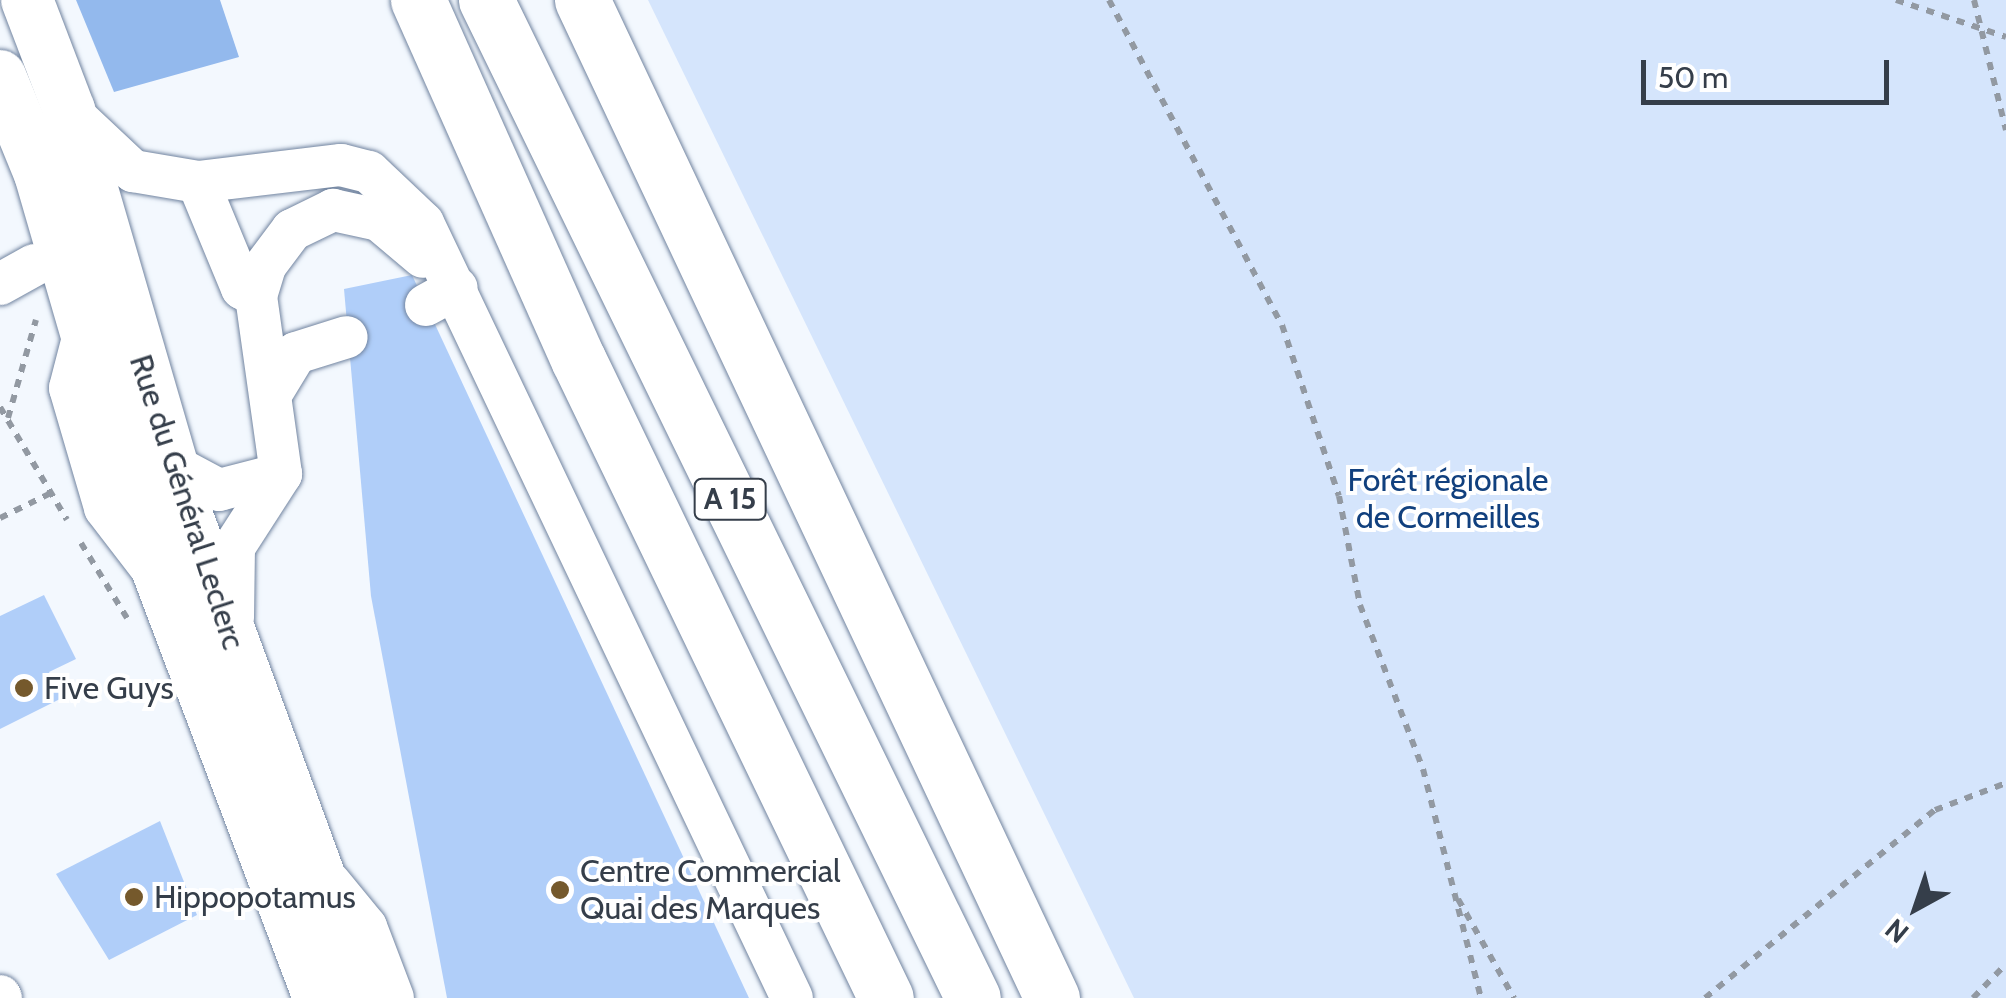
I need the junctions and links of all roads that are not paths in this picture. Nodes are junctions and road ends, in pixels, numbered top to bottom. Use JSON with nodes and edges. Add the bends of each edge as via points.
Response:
{"nodes":[{"id":1,"x":27,"y":0,"type":"edge"},
{"id":2,"x":378,"y":0,"type":"edge"},
{"id":3,"x":418,"y":0,"type":"edge"},
{"id":4,"x":486,"y":0,"type":"edge"},
{"id":5,"x":582,"y":0,"type":"edge"},
{"id":6,"x":0,"y":76,"type":"edge"},
{"id":7,"x":69,"y":110,"type":"junction"},
{"id":8,"x":198,"y":182,"type":"junction"},
{"id":9,"x":256,"y":296,"type":"junction"},
{"id":10,"x":441,"y":297,"type":"junction"},
{"id":11,"x":85,"y":330,"type":"junction"},
{"id":12,"x":347,"y":337,"type":"dead end"},
{"id":13,"x":578,"y":359,"type":"junction"},
{"id":14,"x":274,"y":389,"type":"junction"},
{"id":15,"x":106,"y":413,"type":"junction"},
{"id":16,"x":174,"y":472,"type":"junction"},
{"id":17,"x":281,"y":474,"type":"junction"},
{"id":18,"x":166,"y":588,"type":"junction"},
{"id":19,"x":236,"y":654,"type":"junction"},
{"id":20,"x":320,"y":876,"type":"junction"},
{"id":21,"x":319,"y":998,"type":"edge"},
{"id":22,"x":364,"y":998,"type":"edge"},
{"id":23,"x":393,"y":998,"type":"edge"},
{"id":24,"x":792,"y":998,"type":"edge"},
{"id":25,"x":886,"y":998,"type":"edge"},
{"id":26,"x":973,"y":998,"type":"edge"},
{"id":27,"x":1052,"y":998,"type":"edge"}],
"edges":[{"from":1,"to":7,"type":"main road","name":"Rue du Général Leclerc"},
{"from":2,"to":13,"type":"highway"},
{"from":3,"to":13,"type":"highway"},
{"from":4,"to":26,"type":"highway","number":"A 15"},
{"from":5,"to":27,"type":"highway","number":"A 15"},
{"from":6,"to":11,"type":"main road","name":"Rue du Général Leclerc"},
{"from":7,"to":8,"type":"lane","via":[[133,170]]},
{"from":7,"to":16,"type":"main road","name":"Rue du Général Leclerc"},
{"from":8,"to":9,"type":"lane","via":[[242,288]]},
{"from":8,"to":10,"type":"lane","via":[[315,163],[369,172],[423,223]]},
{"from":9,"to":10,"type":"lane","via":[[278,242],[334,210],[379,220]]},
{"from":9,"to":14,"type":"lane"},
{"from":10,"to":24,"type":"lane"},
{"from":11,"to":15,"type":"main road","name":"Rue du Général Leclerc"},
{"from":11,"to":18,"type":"lane","via":[[70,388],[104,508]]},
{"from":12,"to":14,"type":"lane","via":[[296,353]]},
{"from":13,"to":25,"type":"highway"},
{"from":14,"to":17,"type":"lane"},
{"from":15,"to":16,"type":"lane"},
{"from":15,"to":18,"type":"main road","name":"Rue du Général Leclerc"},
{"from":16,"to":17,"type":"lane","via":[[236,490]]},
{"from":16,"to":19,"type":"main road","name":"Rue du Général Leclerc"},
{"from":17,"to":19,"type":"lane","via":[[231,557]]},
{"from":18,"to":21,"type":"main road","name":"Rue du Général Leclerc"},
{"from":19,"to":20,"type":"main road","name":"Rue du Général Leclerc"},
{"from":20,"to":22,"type":"main road","name":"Rue du Général Leclerc"},
{"from":20,"to":23,"type":"lane","via":[[347,894]]}]}
